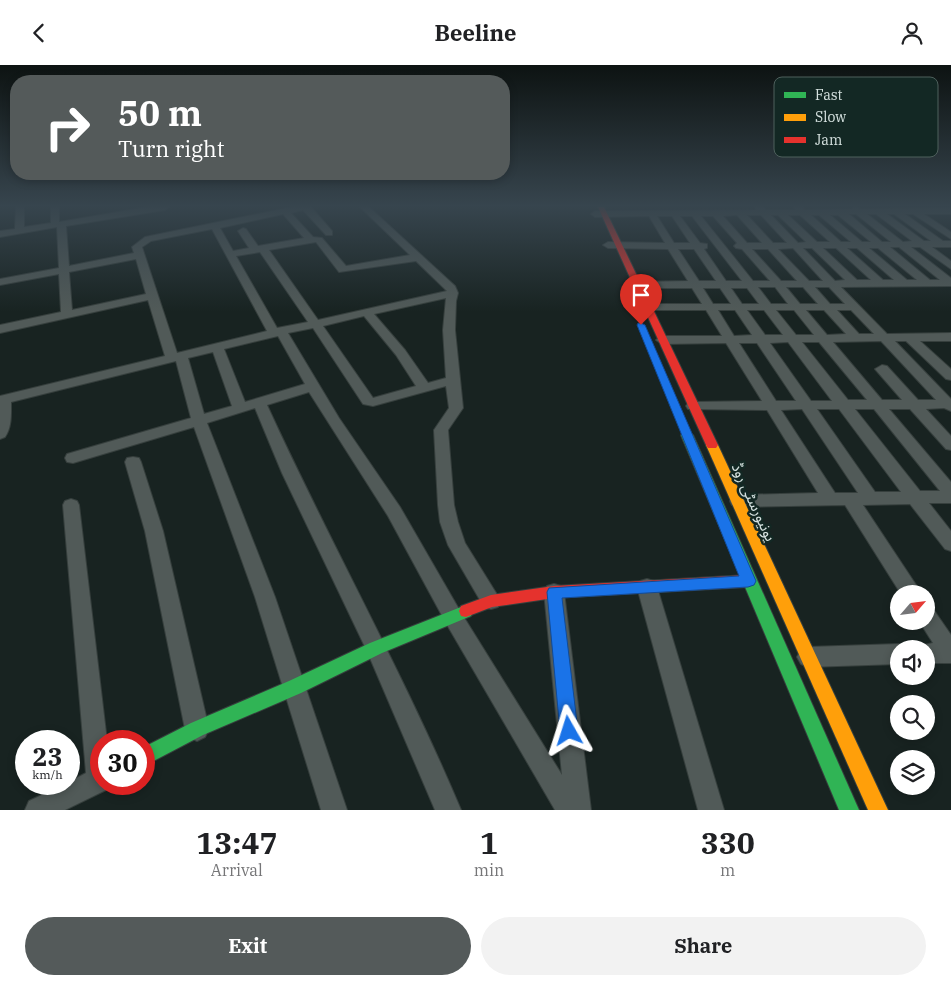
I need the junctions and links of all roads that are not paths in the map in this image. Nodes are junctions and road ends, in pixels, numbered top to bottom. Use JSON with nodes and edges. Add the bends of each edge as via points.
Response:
{"nodes":[{"id":1,"x":61,"y":242,"type":"edge"},
{"id":2,"x":143,"y":242,"type":"edge"},
{"id":3,"x":223,"y":242,"type":"edge"},
{"id":4,"x":253,"y":242,"type":"edge"},
{"id":5,"x":296,"y":242,"type":"edge"},
{"id":6,"x":320,"y":242,"type":"edge"},
{"id":7,"x":402,"y":242,"type":"edge"},
{"id":8,"x":611,"y":242,"type":"edge"},
{"id":9,"x":669,"y":242,"type":"edge"},
{"id":10,"x":695,"y":242,"type":"edge"},
{"id":11,"x":719,"y":242,"type":"edge"},
{"id":12,"x":742,"y":242,"type":"edge"},
{"id":13,"x":766,"y":242,"type":"edge"},
{"id":14,"x":793,"y":242,"type":"edge"},
{"id":15,"x":812,"y":242,"type":"edge"},
{"id":16,"x":835,"y":242,"type":"edge"},
{"id":17,"x":858,"y":242,"type":"edge"},
{"id":18,"x":877,"y":242,"type":"edge"},
{"id":19,"x":897,"y":242,"type":"edge"},
{"id":20,"x":919,"y":242,"type":"edge"},
{"id":21,"x":796,"y":245,"type":"junction"},
{"id":22,"x":816,"y":245,"type":"junction"},
{"id":23,"x":839,"y":245,"type":"junction"},
{"id":24,"x":861,"y":245,"type":"junction"},
{"id":25,"x":881,"y":245,"type":"junction"},
{"id":26,"x":901,"y":245,"type":"junction"},
{"id":27,"x":922,"y":245,"type":"junction"},
{"id":28,"x":946,"y":245,"type":"edge"},
{"id":29,"x":613,"y":246,"type":"junction"},
{"id":30,"x":672,"y":246,"type":"junction"},
{"id":31,"x":698,"y":246,"type":"junction"},
{"id":32,"x":722,"y":246,"type":"junction"},
{"id":33,"x":746,"y":246,"type":"junction"},
{"id":34,"x":770,"y":246,"type":"junction"},
{"id":35,"x":259,"y":249,"type":"junction"},
{"id":36,"x":951,"y":252,"type":"edge"},
{"id":37,"x":140,"y":255,"type":"junction"},
{"id":38,"x":231,"y":255,"type":"junction"},
{"id":39,"x":419,"y":257,"type":"junction"},
{"id":40,"x":951,"y":265,"type":"edge"},
{"id":41,"x":65,"y":269,"type":"junction"},
{"id":42,"x":622,"y":281,"type":"dead end"},
{"id":43,"x":0,"y":282,"type":"edge"},
{"id":44,"x":832,"y":283,"type":"junction"},
{"id":45,"x":854,"y":283,"type":"junction"},
{"id":46,"x":880,"y":283,"type":"junction"},
{"id":47,"x":904,"y":283,"type":"junction"},
{"id":48,"x":927,"y":283,"type":"junction"},
{"id":49,"x":951,"y":283,"type":"edge"},
{"id":50,"x":750,"y":284,"type":"junction"},
{"id":51,"x":778,"y":284,"type":"junction"},
{"id":52,"x":805,"y":284,"type":"junction"},
{"id":53,"x":636,"y":285,"type":"junction"},
{"id":54,"x":697,"y":285,"type":"junction"},
{"id":55,"x":722,"y":285,"type":"junction"},
{"id":56,"x":453,"y":293,"type":"junction"},
{"id":57,"x":153,"y":296,"type":"junction"},
{"id":58,"x":633,"y":307,"type":"dead end"},
{"id":59,"x":739,"y":307,"type":"junction"},
{"id":60,"x":768,"y":307,"type":"junction"},
{"id":61,"x":798,"y":307,"type":"junction"},
{"id":62,"x":828,"y":307,"type":"junction"},
{"id":63,"x":854,"y":307,"type":"junction"},
{"id":64,"x":646,"y":308,"type":"junction"},
{"id":65,"x":710,"y":308,"type":"junction"},
{"id":66,"x":366,"y":312,"type":"junction"},
{"id":67,"x":67,"y":315,"type":"junction"},
{"id":68,"x":314,"y":324,"type":"junction"},
{"id":69,"x":0,"y":329,"type":"edge"},
{"id":70,"x":277,"y":332,"type":"junction"},
{"id":71,"x":885,"y":338,"type":"junction"},
{"id":72,"x":910,"y":338,"type":"junction"},
{"id":73,"x":946,"y":338,"type":"edge"},
{"id":74,"x":730,"y":339,"type":"junction"},
{"id":75,"x":762,"y":339,"type":"junction"},
{"id":76,"x":791,"y":339,"type":"junction"},
{"id":77,"x":824,"y":339,"type":"junction"},
{"id":78,"x":856,"y":339,"type":"junction"},
{"id":79,"x":662,"y":340,"type":"junction"},
{"id":80,"x":217,"y":347,"type":"junction"},
{"id":81,"x":951,"y":347,"type":"edge"},
{"id":82,"x":176,"y":357,"type":"junction"},
{"id":83,"x":882,"y":369,"type":"dead end"},
{"id":84,"x":951,"y":376,"type":"edge"},
{"id":85,"x":453,"y":380,"type":"junction"},
{"id":86,"x":314,"y":386,"type":"junction"},
{"id":87,"x":424,"y":387,"type":"junction"},
{"id":88,"x":2,"y":400,"type":"edge"},
{"id":89,"x":259,"y":402,"type":"junction"},
{"id":90,"x":914,"y":404,"type":"junction"},
{"id":91,"x":772,"y":405,"type":"junction"},
{"id":92,"x":806,"y":405,"type":"junction"},
{"id":93,"x":844,"y":405,"type":"junction"},
{"id":94,"x":879,"y":405,"type":"junction"},
{"id":95,"x":950,"y":405,"type":"edge"},
{"id":96,"x":693,"y":406,"type":"junction"},
{"id":97,"x":240,"y":408,"type":"junction"},
{"id":98,"x":199,"y":420,"type":"junction"},
{"id":99,"x":683,"y":426,"type":"dead end"},
{"id":100,"x":0,"y":433,"type":"edge"},
{"id":101,"x":951,"y":445,"type":"edge"},
{"id":102,"x":73,"y":458,"type":"dead end"},
{"id":103,"x":133,"y":462,"type":"dead end"},
{"id":104,"x":951,"y":493,"type":"edge"},
{"id":105,"x":951,"y":497,"type":"edge"},
{"id":106,"x":915,"y":498,"type":"junction"},
{"id":107,"x":830,"y":499,"type":"junction"},
{"id":108,"x":850,"y":499,"type":"junction"},
{"id":109,"x":871,"y":499,"type":"junction"},
{"id":110,"x":738,"y":501,"type":"junction"},
{"id":111,"x":71,"y":505,"type":"dead end"},
{"id":112,"x":951,"y":544,"type":"edge"},
{"id":113,"x":748,"y":581,"type":"junction"},
{"id":114,"x":906,"y":585,"type":"edge"},
{"id":115,"x":647,"y":587,"type":"junction"},
{"id":116,"x":554,"y":592,"type":"junction"},
{"id":117,"x":491,"y":601,"type":"junction"},
{"id":118,"x":453,"y":617,"type":"junction"},
{"id":119,"x":935,"y":628,"type":"edge"},
{"id":120,"x":376,"y":648,"type":"junction"},
{"id":121,"x":951,"y":652,"type":"edge"},
{"id":122,"x":890,"y":653,"type":"edge"},
{"id":123,"x":935,"y":653,"type":"edge"},
{"id":124,"x":808,"y":657,"type":"junction"},
{"id":125,"x":295,"y":687,"type":"junction"},
{"id":126,"x":197,"y":729,"type":"junction"},
{"id":127,"x":95,"y":730,"type":"edge"},
{"id":128,"x":155,"y":751,"type":"edge"},
{"id":129,"x":90,"y":785,"type":"edge"},
{"id":130,"x":38,"y":810,"type":"edge"},
{"id":131,"x":334,"y":810,"type":"edge"},
{"id":132,"x":448,"y":810,"type":"edge"},
{"id":133,"x":568,"y":810,"type":"edge"},
{"id":134,"x":578,"y":810,"type":"edge"},
{"id":135,"x":711,"y":810,"type":"edge"},
{"id":136,"x":848,"y":810,"type":"edge"},
{"id":137,"x":878,"y":810,"type":"edge"}],
"edges":[{"from":1,"to":41,"type":"street"},
{"from":2,"to":37,"type":"street","via":[[137,247]]},
{"from":3,"to":38,"type":"street"},
{"from":4,"to":35,"type":"street"},
{"from":5,"to":35,"type":"street"},
{"from":6,"to":39,"type":"street","via":[[343,270]]},
{"from":7,"to":39,"type":"street"},
{"from":8,"to":29,"type":"main road","name":"یونیورسٹی روڈ"},
{"from":9,"to":30,"type":"street"},
{"from":10,"to":31,"type":"street"},
{"from":11,"to":32,"type":"street"},
{"from":12,"to":33,"type":"street"},
{"from":13,"to":34,"type":"street"},
{"from":14,"to":21,"type":"street"},
{"from":15,"to":22,"type":"street"},
{"from":16,"to":23,"type":"street"},
{"from":17,"to":24,"type":"street"},
{"from":18,"to":25,"type":"street"},
{"from":19,"to":26,"type":"street"},
{"from":20,"to":27,"type":"street"},
{"from":21,"to":22,"type":"street"},
{"from":21,"to":34,"type":"street"},
{"from":21,"to":44,"type":"street"},
{"from":22,"to":23,"type":"street"},
{"from":22,"to":45,"type":"street"},
{"from":23,"to":24,"type":"street"},
{"from":23,"to":46,"type":"street"},
{"from":24,"to":25,"type":"street"},
{"from":24,"to":47,"type":"street"},
{"from":25,"to":26,"type":"street"},
{"from":25,"to":48,"type":"street"},
{"from":26,"to":27,"type":"street"},
{"from":26,"to":49,"type":"street"},
{"from":27,"to":28,"type":"street"},
{"from":27,"to":40,"type":"street"},
{"from":28,"to":36,"type":"street"},
{"from":29,"to":30,"type":"street"},
{"from":29,"to":42,"type":"main road","name":"یونیورسٹی روڈ"},
{"from":29,"to":53,"type":"main road","name":"یونیورسٹی روڈ"},
{"from":30,"to":31,"type":"street"},
{"from":30,"to":54,"type":"street"},
{"from":31,"to":32,"type":"street"},
{"from":31,"to":55,"type":"street"},
{"from":32,"to":33,"type":"street"},
{"from":32,"to":50,"type":"street"},
{"from":33,"to":34,"type":"street"},
{"from":33,"to":51,"type":"street"},
{"from":34,"to":52,"type":"street"},
{"from":35,"to":38,"type":"street"},
{"from":35,"to":68,"type":"street"},
{"from":37,"to":41,"type":"street"},
{"from":37,"to":57,"type":"street"},
{"from":38,"to":70,"type":"street"},
{"from":39,"to":56,"type":"street","via":[[450,285]]},
{"from":41,"to":43,"type":"street"},
{"from":41,"to":67,"type":"street"},
{"from":44,"to":45,"type":"street"},
{"from":44,"to":52,"type":"street"},
{"from":44,"to":63,"type":"street"},
{"from":45,"to":46,"type":"street"},
{"from":46,"to":47,"type":"street"},
{"from":47,"to":48,"type":"street"},
{"from":48,"to":49,"type":"street"},
{"from":50,"to":51,"type":"street"},
{"from":50,"to":55,"type":"street"},
{"from":50,"to":60,"type":"street"},
{"from":51,"to":52,"type":"street"},
{"from":51,"to":61,"type":"street"},
{"from":52,"to":62,"type":"street"},
{"from":53,"to":54,"type":"street"},
{"from":53,"to":64,"type":"main road","name":"یونیورسٹی روڈ"},
{"from":54,"to":55,"type":"street"},
{"from":54,"to":65,"type":"street"},
{"from":55,"to":59,"type":"street"},
{"from":56,"to":66,"type":"street"},
{"from":56,"to":85,"type":"street","via":[[448,315]]},
{"from":57,"to":67,"type":"street"},
{"from":57,"to":82,"type":"street"},
{"from":58,"to":64,"type":"street"},
{"from":59,"to":60,"type":"street"},
{"from":59,"to":65,"type":"street"},
{"from":59,"to":75,"type":"street"},
{"from":60,"to":61,"type":"street"},
{"from":60,"to":76,"type":"street"},
{"from":61,"to":62,"type":"street"},
{"from":61,"to":77,"type":"street"},
{"from":62,"to":63,"type":"street"},
{"from":62,"to":78,"type":"street"},
{"from":63,"to":71,"type":"street"},
{"from":64,"to":65,"type":"street"},
{"from":64,"to":79,"type":"main road","name":"یونیورسٹی روڈ"},
{"from":65,"to":74,"type":"street"},
{"from":66,"to":68,"type":"street"},
{"from":66,"to":87,"type":"street","via":[[401,353]]},
{"from":67,"to":69,"type":"street"},
{"from":68,"to":70,"type":"street"},
{"from":68,"to":87,"type":"street","via":[[344,362],[368,401]]},
{"from":70,"to":80,"type":"street"},
{"from":70,"to":86,"type":"street"},
{"from":71,"to":72,"type":"street"},
{"from":71,"to":78,"type":"street"},
{"from":71,"to":95,"type":"street"},
{"from":72,"to":73,"type":"street"},
{"from":72,"to":84,"type":"street"},
{"from":73,"to":81,"type":"street"},
{"from":74,"to":75,"type":"street"},
{"from":74,"to":79,"type":"street"},
{"from":74,"to":91,"type":"street"},
{"from":75,"to":76,"type":"street"},
{"from":75,"to":92,"type":"street"},
{"from":76,"to":77,"type":"street"},
{"from":76,"to":93,"type":"street"},
{"from":77,"to":78,"type":"street"},
{"from":77,"to":94,"type":"street"},
{"from":79,"to":96,"type":"main road","name":"یونیورسٹی روڈ"},
{"from":80,"to":82,"type":"street"},
{"from":80,"to":97,"type":"street"},
{"from":82,"to":88,"type":"street"},
{"from":82,"to":98,"type":"street"},
{"from":83,"to":90,"type":"street"},
{"from":85,"to":87,"type":"street"},
{"from":85,"to":117,"type":"street","via":[[455,412],[441,431],[446,505],[457,545]]},
{"from":86,"to":89,"type":"street"},
{"from":86,"to":118,"type":"street","via":[[394,512]]},
{"from":88,"to":100,"type":"street"},
{"from":89,"to":97,"type":"street"},
{"from":89,"to":120,"type":"street"},
{"from":90,"to":94,"type":"street"},
{"from":90,"to":95,"type":"street"},
{"from":90,"to":101,"type":"street"},
{"from":91,"to":92,"type":"street"},
{"from":91,"to":96,"type":"street"},
{"from":91,"to":107,"type":"street"},
{"from":92,"to":93,"type":"street"},
{"from":92,"to":109,"type":"street"},
{"from":93,"to":94,"type":"street"},
{"from":93,"to":106,"type":"street"},
{"from":94,"to":104,"type":"street"},
{"from":96,"to":110,"type":"main road","name":"یونیورسٹی روڈ"},
{"from":97,"to":98,"type":"street"},
{"from":98,"to":102,"type":"street"},
{"from":98,"to":125,"type":"street","via":[[266,597]]},
{"from":99,"to":113,"type":"main road"},
{"from":103,"to":126,"type":"street","via":[[154,531]]},
{"from":105,"to":106,"type":"street"},
{"from":106,"to":109,"type":"street"},
{"from":106,"to":112,"type":"street"},
{"from":107,"to":108,"type":"street"},
{"from":107,"to":110,"type":"street"},
{"from":108,"to":109,"type":"street"},
{"from":108,"to":114,"type":"street"},
{"from":110,"to":124,"type":"main road","name":"یونیورسٹی روڈ"},
{"from":111,"to":127,"type":"street"},
{"from":113,"to":115,"type":"main road"},
{"from":113,"to":136,"type":"main road"},
{"from":115,"to":116,"type":"main road"},
{"from":115,"to":135,"type":"street"},
{"from":116,"to":117,"type":"main road"},
{"from":116,"to":134,"type":"street"},
{"from":117,"to":118,"type":"main road"},
{"from":118,"to":120,"type":"main road"},
{"from":118,"to":133,"type":"street"},
{"from":119,"to":121,"type":"street"},
{"from":120,"to":125,"type":"main road"},
{"from":120,"to":132,"type":"street"},
{"from":121,"to":123,"type":"street"},
{"from":122,"to":124,"type":"street"},
{"from":124,"to":137,"type":"main road","name":"یونیورسٹی روڈ"},
{"from":125,"to":126,"type":"main road"},
{"from":125,"to":131,"type":"street"},
{"from":126,"to":128,"type":"main road"},
{"from":129,"to":130,"type":"street"}]}
